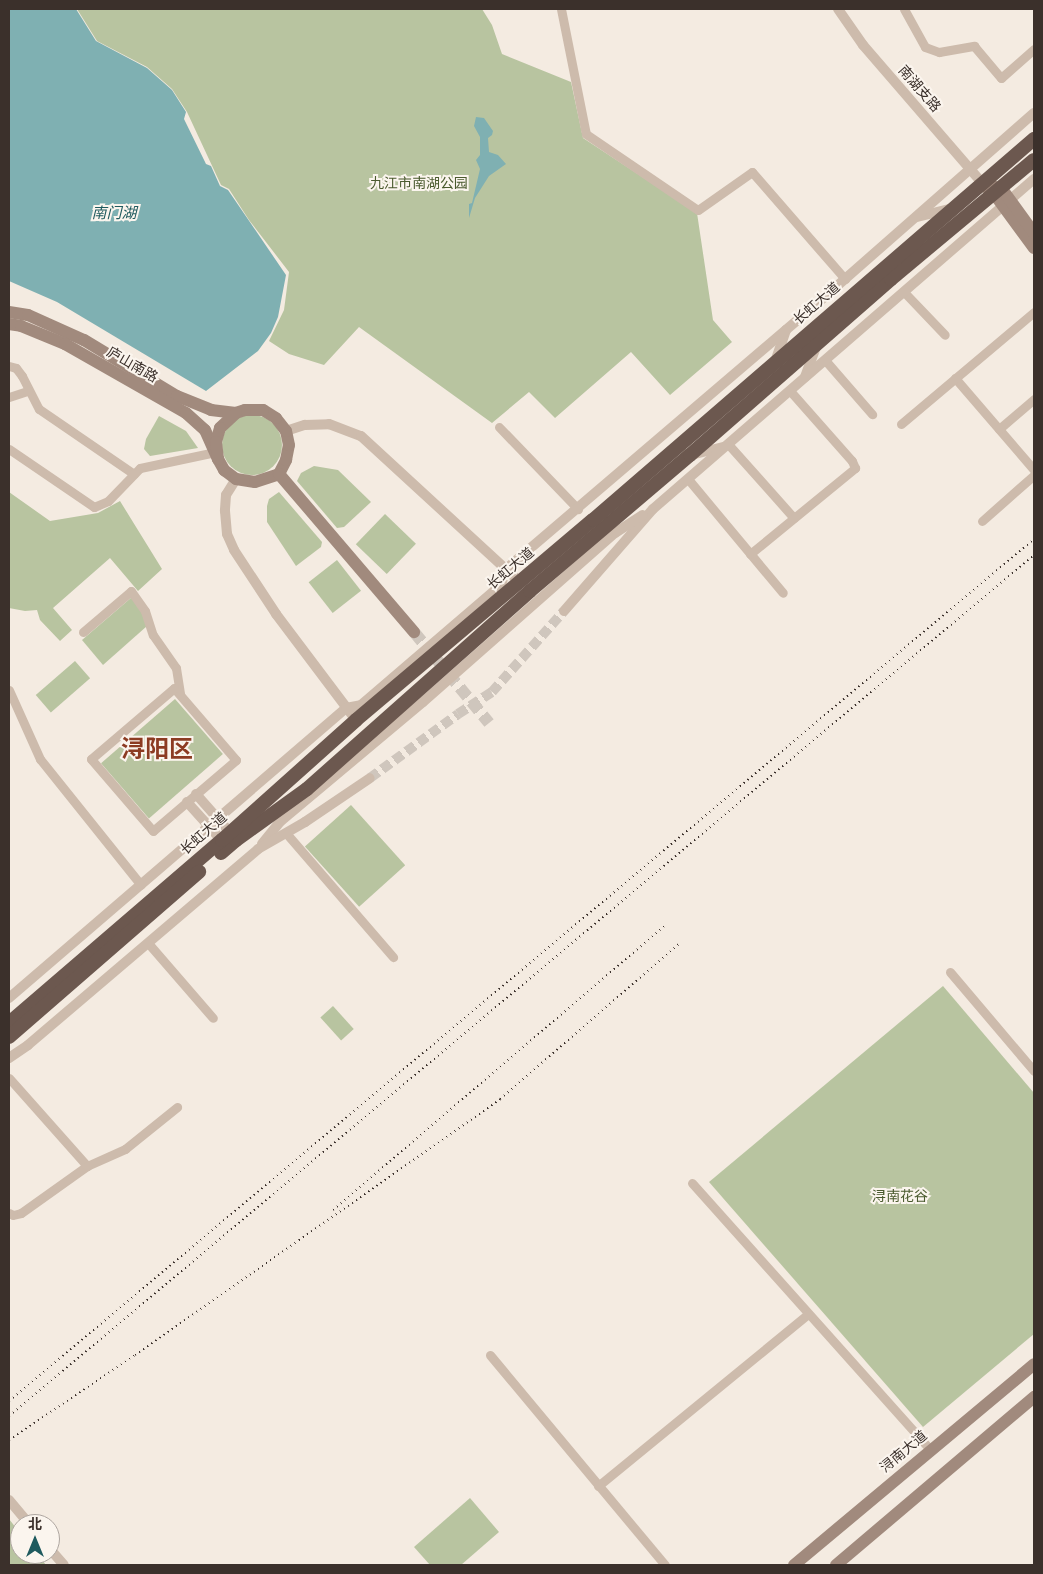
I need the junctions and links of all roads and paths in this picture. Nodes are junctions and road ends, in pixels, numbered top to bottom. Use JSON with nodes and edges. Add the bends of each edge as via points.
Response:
{"nodes":[{"id":1,"x":561,"y":9,"type":"edge"},
{"id":2,"x":838,"y":9,"type":"edge"},
{"id":3,"x":904,"y":9,"type":"edge"},
{"id":4,"x":1034,"y":49,"type":"edge"},
{"id":5,"x":1034,"y":113,"type":"edge"},
{"id":6,"x":1034,"y":139,"type":"edge"},
{"id":7,"x":1034,"y":160,"type":"edge"},
{"id":8,"x":970,"y":169,"type":"junction"},
{"id":9,"x":1034,"y":179,"type":"edge"},
{"id":10,"x":982,"y":184,"type":"junction"},
{"id":11,"x":1002,"y":197,"type":"junction"},
{"id":12,"x":953,"y":208,"type":"junction"},
{"id":13,"x":914,"y":218,"type":"junction"},
{"id":14,"x":1034,"y":233,"type":"edge"},
{"id":15,"x":1034,"y":248,"type":"edge"},
{"id":16,"x":845,"y":279,"type":"junction"},
{"id":17,"x":904,"y":292,"type":"junction"},
{"id":18,"x":9,"y":312,"type":"edge"},
{"id":19,"x":1034,"y":312,"type":"edge"},
{"id":20,"x":9,"y":324,"type":"edge"},
{"id":21,"x":786,"y":330,"type":"junction"},
{"id":22,"x":946,"y":335,"type":"dead end"},
{"id":23,"x":816,"y":345,"type":"junction"},
{"id":24,"x":825,"y":360,"type":"junction"},
{"id":25,"x":775,"y":364,"type":"junction"},
{"id":26,"x":9,"y":366,"type":"edge"},
{"id":27,"x":805,"y":378,"type":"junction"},
{"id":28,"x":956,"y":378,"type":"junction"},
{"id":29,"x":28,"y":391,"type":"junction"},
{"id":30,"x":790,"y":391,"type":"junction"},
{"id":31,"x":9,"y":397,"type":"edge"},
{"id":32,"x":1034,"y":399,"type":"edge"},
{"id":33,"x":236,"y":413,"type":"junction"},
{"id":34,"x":872,"y":414,"type":"dead end"},
{"id":35,"x":901,"y":424,"type":"dead end"},
{"id":36,"x":499,"y":427,"type":"dead end"},
{"id":37,"x":999,"y":429,"type":"junction"},
{"id":38,"x":286,"y":431,"type":"junction"},
{"id":39,"x":726,"y":446,"type":"junction"},
{"id":40,"x":9,"y":449,"type":"edge"},
{"id":41,"x":690,"y":455,"type":"junction"},
{"id":42,"x":216,"y":456,"type":"junction"},
{"id":43,"x":1034,"y":470,"type":"edge"},
{"id":44,"x":134,"y":474,"type":"junction"},
{"id":45,"x":279,"y":474,"type":"junction"},
{"id":46,"x":1034,"y":475,"type":"edge"},
{"id":47,"x":236,"y":479,"type":"junction"},
{"id":48,"x":688,"y":479,"type":"junction"},
{"id":49,"x":578,"y":509,"type":"junction"},
{"id":50,"x":653,"y":510,"type":"junction"},
{"id":51,"x":794,"y":518,"type":"junction"},
{"id":52,"x":982,"y":521,"type":"dead end"},
{"id":53,"x":750,"y":554,"type":"junction"},
{"id":54,"x":506,"y":569,"type":"junction"},
{"id":55,"x":520,"y":582,"type":"junction"},
{"id":56,"x":783,"y":594,"type":"dead end"},
{"id":57,"x":564,"y":611,"type":"tunnel mouth"},
{"id":58,"x":82,"y":632,"type":"dead end"},
{"id":59,"x":414,"y":632,"type":"tunnel mouth"},
{"id":60,"x":9,"y":690,"type":"edge"},
{"id":61,"x":180,"y":694,"type":"junction"},
{"id":62,"x":346,"y":708,"type":"junction"},
{"id":63,"x":356,"y":720,"type":"junction"},
{"id":64,"x":370,"y":778,"type":"tunnel mouth"},
{"id":65,"x":307,"y":789,"type":"junction"},
{"id":66,"x":196,"y":794,"type":"junction"},
{"id":67,"x":187,"y":802,"type":"junction"},
{"id":68,"x":218,"y":819,"type":"junction"},
{"id":69,"x":281,"y":821,"type":"junction"},
{"id":70,"x":209,"y":826,"type":"junction"},
{"id":71,"x":286,"y":833,"type":"junction"},
{"id":72,"x":229,"y":840,"type":"junction"},
{"id":73,"x":258,"y":849,"type":"junction"},
{"id":74,"x":141,"y":885,"type":"junction"},
{"id":75,"x":148,"y":943,"type":"junction"},
{"id":76,"x":393,"y":957,"type":"dead end"},
{"id":77,"x":950,"y":972,"type":"dead end"},
{"id":78,"x":9,"y":998,"type":"edge"},
{"id":79,"x":213,"y":1018,"type":"dead end"},
{"id":80,"x":9,"y":1023,"type":"edge"},
{"id":81,"x":9,"y":1037,"type":"edge"},
{"id":82,"x":9,"y":1058,"type":"edge"},
{"id":83,"x":1034,"y":1070,"type":"edge"},
{"id":84,"x":9,"y":1078,"type":"edge"},
{"id":85,"x":177,"y":1106,"type":"dead end"},
{"id":86,"x":87,"y":1166,"type":"junction"},
{"id":87,"x":692,"y":1184,"type":"dead end"},
{"id":88,"x":9,"y":1213,"type":"edge"},
{"id":89,"x":808,"y":1314,"type":"junction"},
{"id":90,"x":490,"y":1355,"type":"dead end"},
{"id":91,"x":1034,"y":1364,"type":"edge"},
{"id":92,"x":1034,"y":1397,"type":"edge"},
{"id":93,"x":930,"y":1449,"type":"junction"},
{"id":94,"x":598,"y":1486,"type":"junction"},
{"id":95,"x":9,"y":1500,"type":"edge"},
{"id":96,"x":21,"y":1514,"type":"edge"},
{"id":97,"x":665,"y":1565,"type":"edge"},
{"id":98,"x":794,"y":1565,"type":"edge"},
{"id":99,"x":836,"y":1565,"type":"edge"}],
"edges":[{"from":1,"to":16,"type":"street","via":[[586,134],[698,210],[752,172]]},
{"from":2,"to":8,"type":"street","name":"南湖支路","via":[[863,46]]},
{"from":3,"to":4,"type":"street","via":[[926,47],[939,52],[974,46],[1001,78]]},
{"from":5,"to":8,"type":"street"},
{"from":6,"to":10,"type":"highway","name":"长虹大道"},
{"from":7,"to":11,"type":"highway","name":"长虹大道"},
{"from":8,"to":10,"type":"street","name":"南湖支路"},
{"from":8,"to":13,"type":"street"},
{"from":9,"to":11,"type":"street"},
{"from":10,"to":11,"type":"main road"},
{"from":10,"to":12,"type":"highway","name":"长虹大道"},
{"from":11,"to":14,"type":"main road"},
{"from":11,"to":15,"type":"main road"},
{"from":11,"to":17,"type":"street"},
{"from":11,"to":23,"type":"highway","name":"长虹大道","via":[[891,279]]},
{"from":12,"to":13,"type":"street"},
{"from":12,"to":25,"type":"highway","name":"长虹大道"},
{"from":13,"to":16,"type":"street"},
{"from":16,"to":21,"type":"street"},
{"from":17,"to":22,"type":"street"},
{"from":17,"to":24,"type":"street"},
{"from":18,"to":33,"type":"main road","name":"庐山南路","via":[[28,315],[84,340],[177,396],[211,410]]},
{"from":19,"to":28,"type":"street"},
{"from":20,"to":42,"type":"main road","name":"庐山南路","via":[[66,344],[186,413],[205,430]]},
{"from":21,"to":25,"type":"street"},
{"from":21,"to":49,"type":"street"},
{"from":23,"to":27,"type":"street"},
{"from":23,"to":41,"type":"highway","name":"长虹大道"},
{"from":24,"to":27,"type":"street"},
{"from":24,"to":34,"type":"street"},
{"from":25,"to":55,"type":"highway","name":"长虹大道"},
{"from":26,"to":29,"type":"street","via":[[16,368]]},
{"from":27,"to":30,"type":"street"},
{"from":28,"to":35,"type":"street"},
{"from":28,"to":37,"type":"street"},
{"from":29,"to":31,"type":"street"},
{"from":29,"to":44,"type":"street","via":[[39,409]]},
{"from":30,"to":39,"type":"street"},
{"from":30,"to":51,"type":"street","via":[[855,468]]},
{"from":32,"to":37,"type":"street"},
{"from":33,"to":38,"type":"main road","via":[[262,410],[276,418]]},
{"from":33,"to":42,"type":"main road","via":[[220,428]]},
{"from":36,"to":49,"type":"street"},
{"from":37,"to":43,"type":"street"},
{"from":38,"to":45,"type":"main road","via":[[289,445]]},
{"from":38,"to":54,"type":"street","via":[[306,425],[329,424],[360,436]]},
{"from":39,"to":41,"type":"street"},
{"from":39,"to":48,"type":"street"},
{"from":39,"to":51,"type":"street"},
{"from":40,"to":44,"type":"street","via":[[94,507],[108,501]]},
{"from":41,"to":65,"type":"highway","name":"长虹大道","via":[[522,598]]},
{"from":42,"to":44,"type":"street","via":[[150,464]]},
{"from":42,"to":47,"type":"main road","via":[[224,470]]},
{"from":45,"to":47,"type":"main road","via":[[255,482]]},
{"from":45,"to":59,"type":"main road"},
{"from":46,"to":52,"type":"street"},
{"from":47,"to":62,"type":"street","via":[[226,494],[225,511],[227,534],[234,550],[276,614]]},
{"from":48,"to":50,"type":"street"},
{"from":48,"to":53,"type":"street"},
{"from":49,"to":54,"type":"street"},
{"from":50,"to":57,"type":"street"},
{"from":50,"to":69,"type":"street","via":[[615,533],[423,702]]},
{"from":51,"to":53,"type":"street"},
{"from":53,"to":56,"type":"street"},
{"from":54,"to":55,"type":"street"},
{"from":54,"to":62,"type":"street","via":[[500,585],[361,705]]},
{"from":55,"to":63,"type":"highway","name":"长虹大道"},
{"from":58,"to":61,"type":"street","via":[[131,591],[145,611],[153,635],[176,668]]},
{"from":60,"to":74,"type":"street","via":[[40,760]]},
{"from":61,"to":66,"type":"street","via":[[236,760]]},
{"from":61,"to":67,"type":"street","via":[[174,688],[91,759],[153,831]]},
{"from":62,"to":63,"type":"street"},
{"from":62,"to":68,"type":"street"},
{"from":63,"to":72,"type":"highway","name":"长虹大道"},
{"from":64,"to":71,"type":"street"},
{"from":65,"to":69,"type":"street"},
{"from":65,"to":72,"type":"highway","name":"长虹大道"},
{"from":66,"to":67,"type":"street"},
{"from":66,"to":68,"type":"street"},
{"from":67,"to":70,"type":"street"},
{"from":68,"to":70,"type":"street"},
{"from":68,"to":72,"type":"street"},
{"from":69,"to":73,"type":"street"},
{"from":70,"to":72,"type":"street"},
{"from":70,"to":74,"type":"street"},
{"from":71,"to":73,"type":"street"},
{"from":71,"to":76,"type":"street"},
{"from":72,"to":80,"type":"highway","name":"长虹大道"},
{"from":72,"to":81,"type":"highway","name":"长虹大道"},
{"from":73,"to":75,"type":"street"},
{"from":74,"to":78,"type":"street"},
{"from":75,"to":79,"type":"street"},
{"from":75,"to":82,"type":"street"},
{"from":77,"to":83,"type":"street"},
{"from":84,"to":86,"type":"street"},
{"from":85,"to":86,"type":"street","via":[[125,1149]]},
{"from":86,"to":88,"type":"street","via":[[21,1213]]},
{"from":87,"to":89,"type":"street"},
{"from":89,"to":93,"type":"street"},
{"from":89,"to":94,"type":"street"},
{"from":90,"to":94,"type":"street"},
{"from":91,"to":93,"type":"main road","name":"浔南大道"},
{"from":92,"to":99,"type":"main road"},
{"from":93,"to":98,"type":"main road","name":"浔南大道"},
{"from":94,"to":97,"type":"street"},
{"from":95,"to":96,"type":"street"}]}
